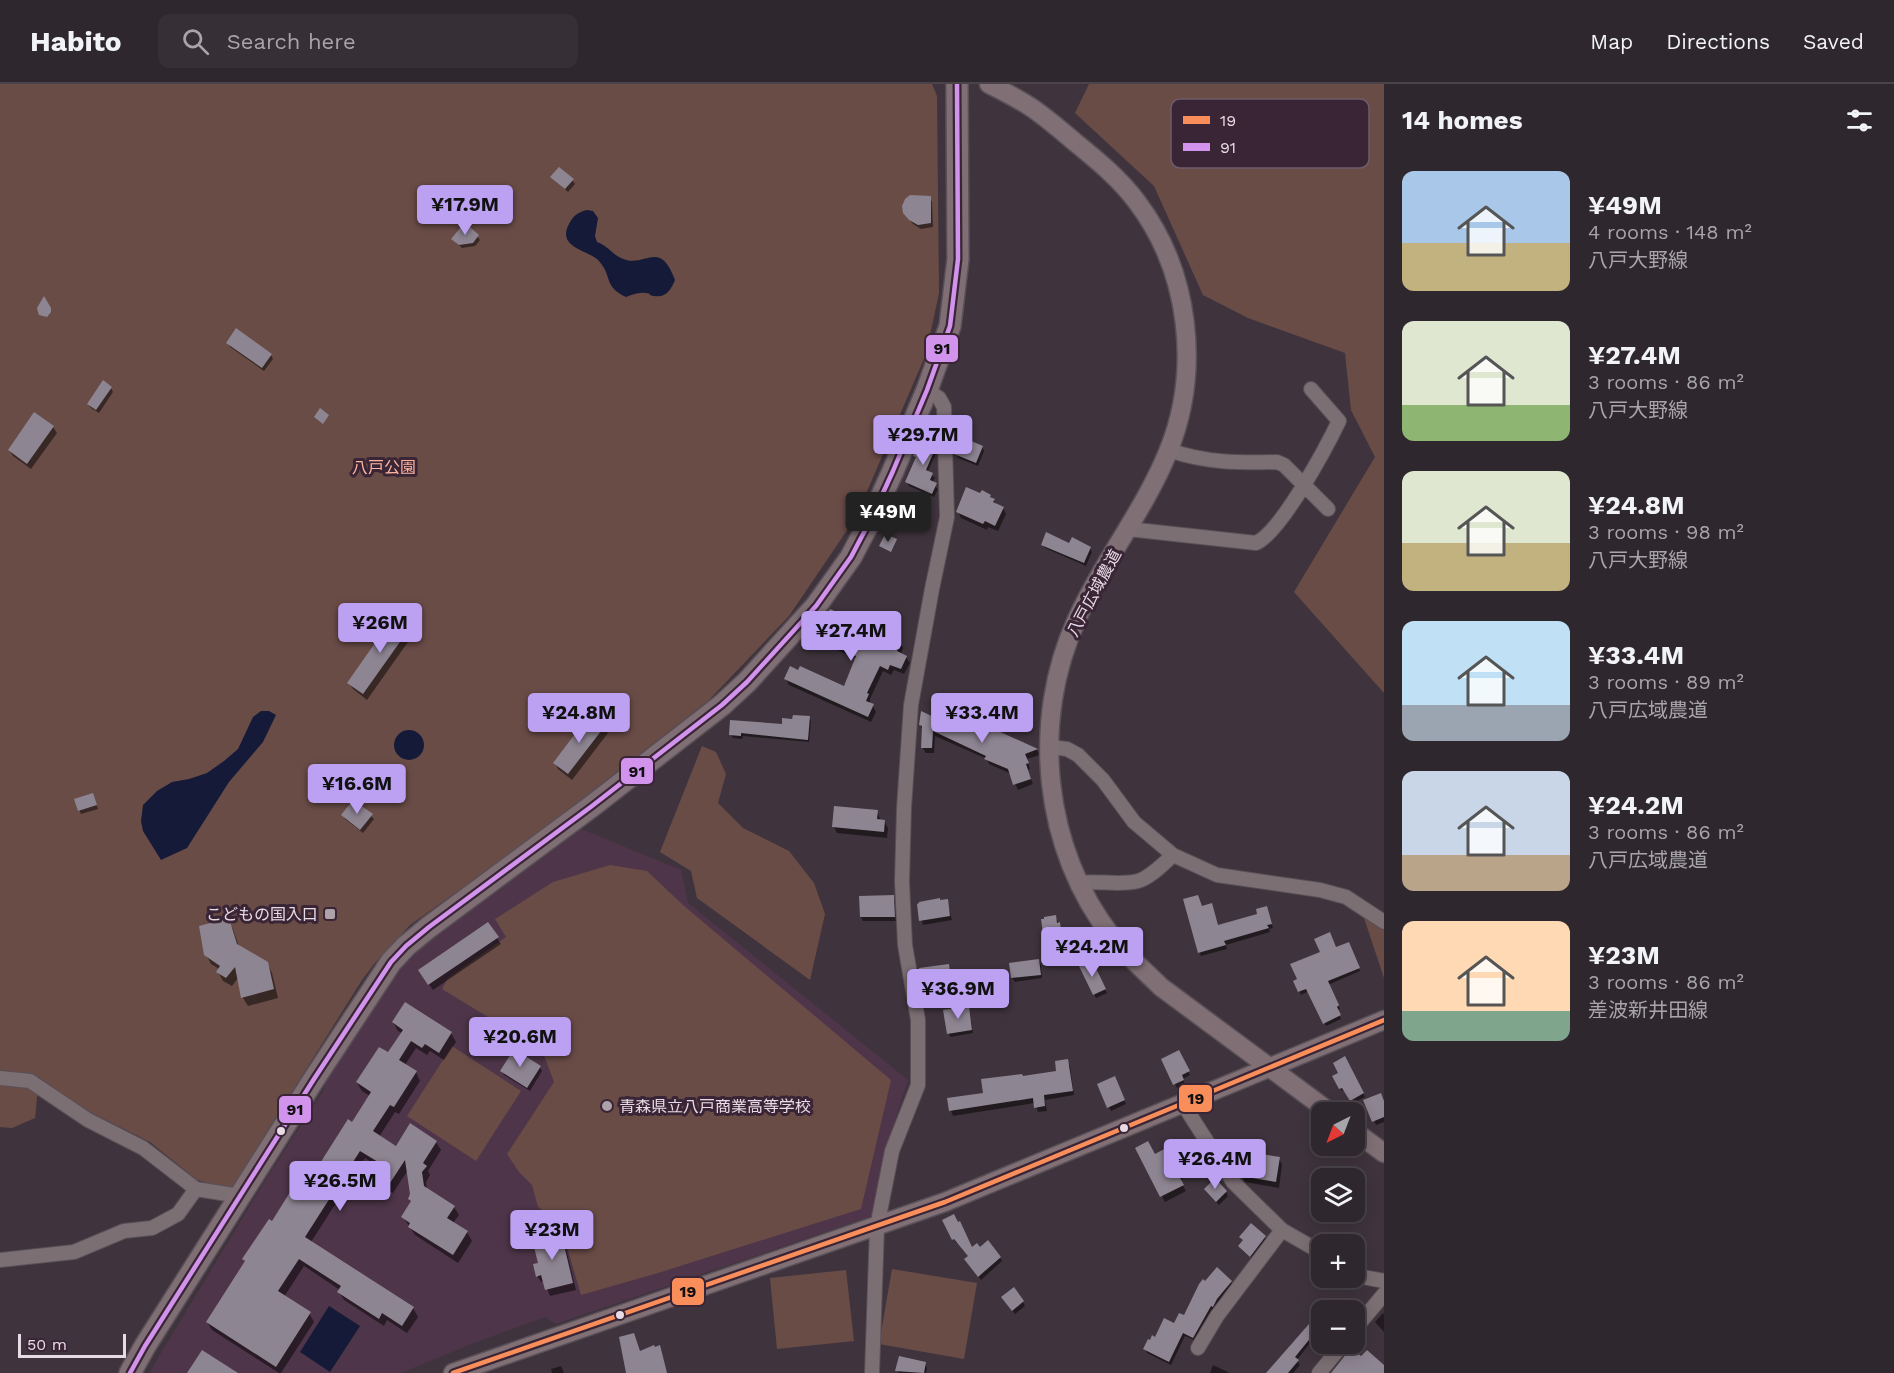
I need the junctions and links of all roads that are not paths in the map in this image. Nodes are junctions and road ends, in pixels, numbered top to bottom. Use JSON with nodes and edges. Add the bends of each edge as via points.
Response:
{"nodes":[{"id":1,"x":957,"y":84,"type":"edge"},
{"id":2,"x":989,"y":84,"type":"edge"},
{"id":3,"x":1311,"y":389,"type":"dead end"},
{"id":4,"x":927,"y":390,"type":"junction"},
{"id":5,"x":1169,"y":450,"type":"junction"},
{"id":6,"x":1304,"y":485,"type":"junction"},
{"id":7,"x":1328,"y":509,"type":"dead end"},
{"id":8,"x":1128,"y":529,"type":"junction"},
{"id":9,"x":1050,"y":747,"type":"junction"},
{"id":10,"x":1173,"y":855,"type":"junction"},
{"id":11,"x":1079,"y":883,"type":"junction"},
{"id":12,"x":1384,"y":922,"type":"edge"},
{"id":13,"x":1384,"y":1020,"type":"edge"},
{"id":14,"x":1270,"y":1067,"type":"junction"},
{"id":15,"x":0,"y":1078,"type":"edge"},
{"id":16,"x":1316,"y":1102,"type":"edge"},
{"id":17,"x":1183,"y":1104,"type":"junction"},
{"id":18,"x":1365,"y":1139,"type":"edge"},
{"id":19,"x":1384,"y":1153,"type":"edge"},
{"id":20,"x":196,"y":1189,"type":"junction"},
{"id":21,"x":240,"y":1196,"type":"junction"},
{"id":22,"x":877,"y":1227,"type":"junction"},
{"id":23,"x":1282,"y":1230,"type":"junction"},
{"id":24,"x":1311,"y":1247,"type":"edge"},
{"id":25,"x":0,"y":1260,"type":"edge"},
{"id":26,"x":1365,"y":1277,"type":"edge"},
{"id":27,"x":1384,"y":1281,"type":"edge"},
{"id":28,"x":1384,"y":1294,"type":"edge"},
{"id":29,"x":1365,"y":1317,"type":"edge"},
{"id":30,"x":1198,"y":1348,"type":"dead end"},
{"id":31,"x":1335,"y":1354,"type":"edge"},
{"id":32,"x":130,"y":1373,"type":"edge"},
{"id":33,"x":453,"y":1373,"type":"edge"},
{"id":34,"x":872,"y":1373,"type":"edge"},
{"id":35,"x":1319,"y":1373,"type":"edge"}],
"edges":[{"from":1,"to":4,"type":"main road","via":[[958,259],[950,326]]},
{"from":2,"to":5,"type":"street","name":"八戸広域農道","via":[[1035,110],[1096,160],[1137,202],[1157,235],[1182,301],[1187,347],[1181,406]]},
{"from":3,"to":6,"type":"street","via":[[1340,421]]},
{"from":4,"to":21,"type":"main road","via":[[872,517],[851,557],[816,606],[722,705],[429,927],[390,962]]},
{"from":4,"to":22,"type":"street","via":[[944,407],[947,517],[911,705],[904,808],[905,945],[918,1020],[918,1085],[892,1151]]},
{"from":5,"to":6,"type":"street","via":[[1214,462],[1277,462]]},
{"from":5,"to":8,"type":"street","name":"八戸広域農道"},
{"from":6,"to":7,"type":"street"},
{"from":6,"to":8,"type":"street","via":[[1278,522],[1256,543]]},
{"from":8,"to":9,"type":"street","name":"八戸広域農道","via":[[1092,589],[1067,644],[1053,699]]},
{"from":9,"to":10,"type":"street","via":[[1077,755],[1103,780],[1134,822]]},
{"from":9,"to":11,"type":"street","name":"八戸広域農道","via":[[1056,814]]},
{"from":10,"to":11,"type":"street","via":[[1140,880]]},
{"from":10,"to":12,"type":"street","via":[[1217,875],[1346,897]]},
{"from":11,"to":14,"type":"street","name":"八戸広域農道","via":[[1113,938],[1136,963],[1161,987]]},
{"from":13,"to":14,"type":"street"},
{"from":14,"to":16,"type":"street","name":"八戸広域農道"},
{"from":14,"to":17,"type":"street"},
{"from":15,"to":20,"type":"street","via":[[30,1081],[88,1120],[143,1148]]},
{"from":17,"to":22,"type":"street"},
{"from":17,"to":23,"type":"street","via":[[1233,1182]]},
{"from":18,"to":19,"type":"street"},
{"from":20,"to":21,"type":"street"},
{"from":20,"to":25,"type":"street","via":[[178,1214],[152,1228],[124,1231],[74,1252]]},
{"from":21,"to":32,"type":"main road"},
{"from":22,"to":33,"type":"street"},
{"from":22,"to":34,"type":"street"},
{"from":23,"to":24,"type":"street"},
{"from":23,"to":30,"type":"street","via":[[1217,1316]]},
{"from":26,"to":27,"type":"street"},
{"from":28,"to":29,"type":"street"},
{"from":31,"to":35,"type":"street"}]}
